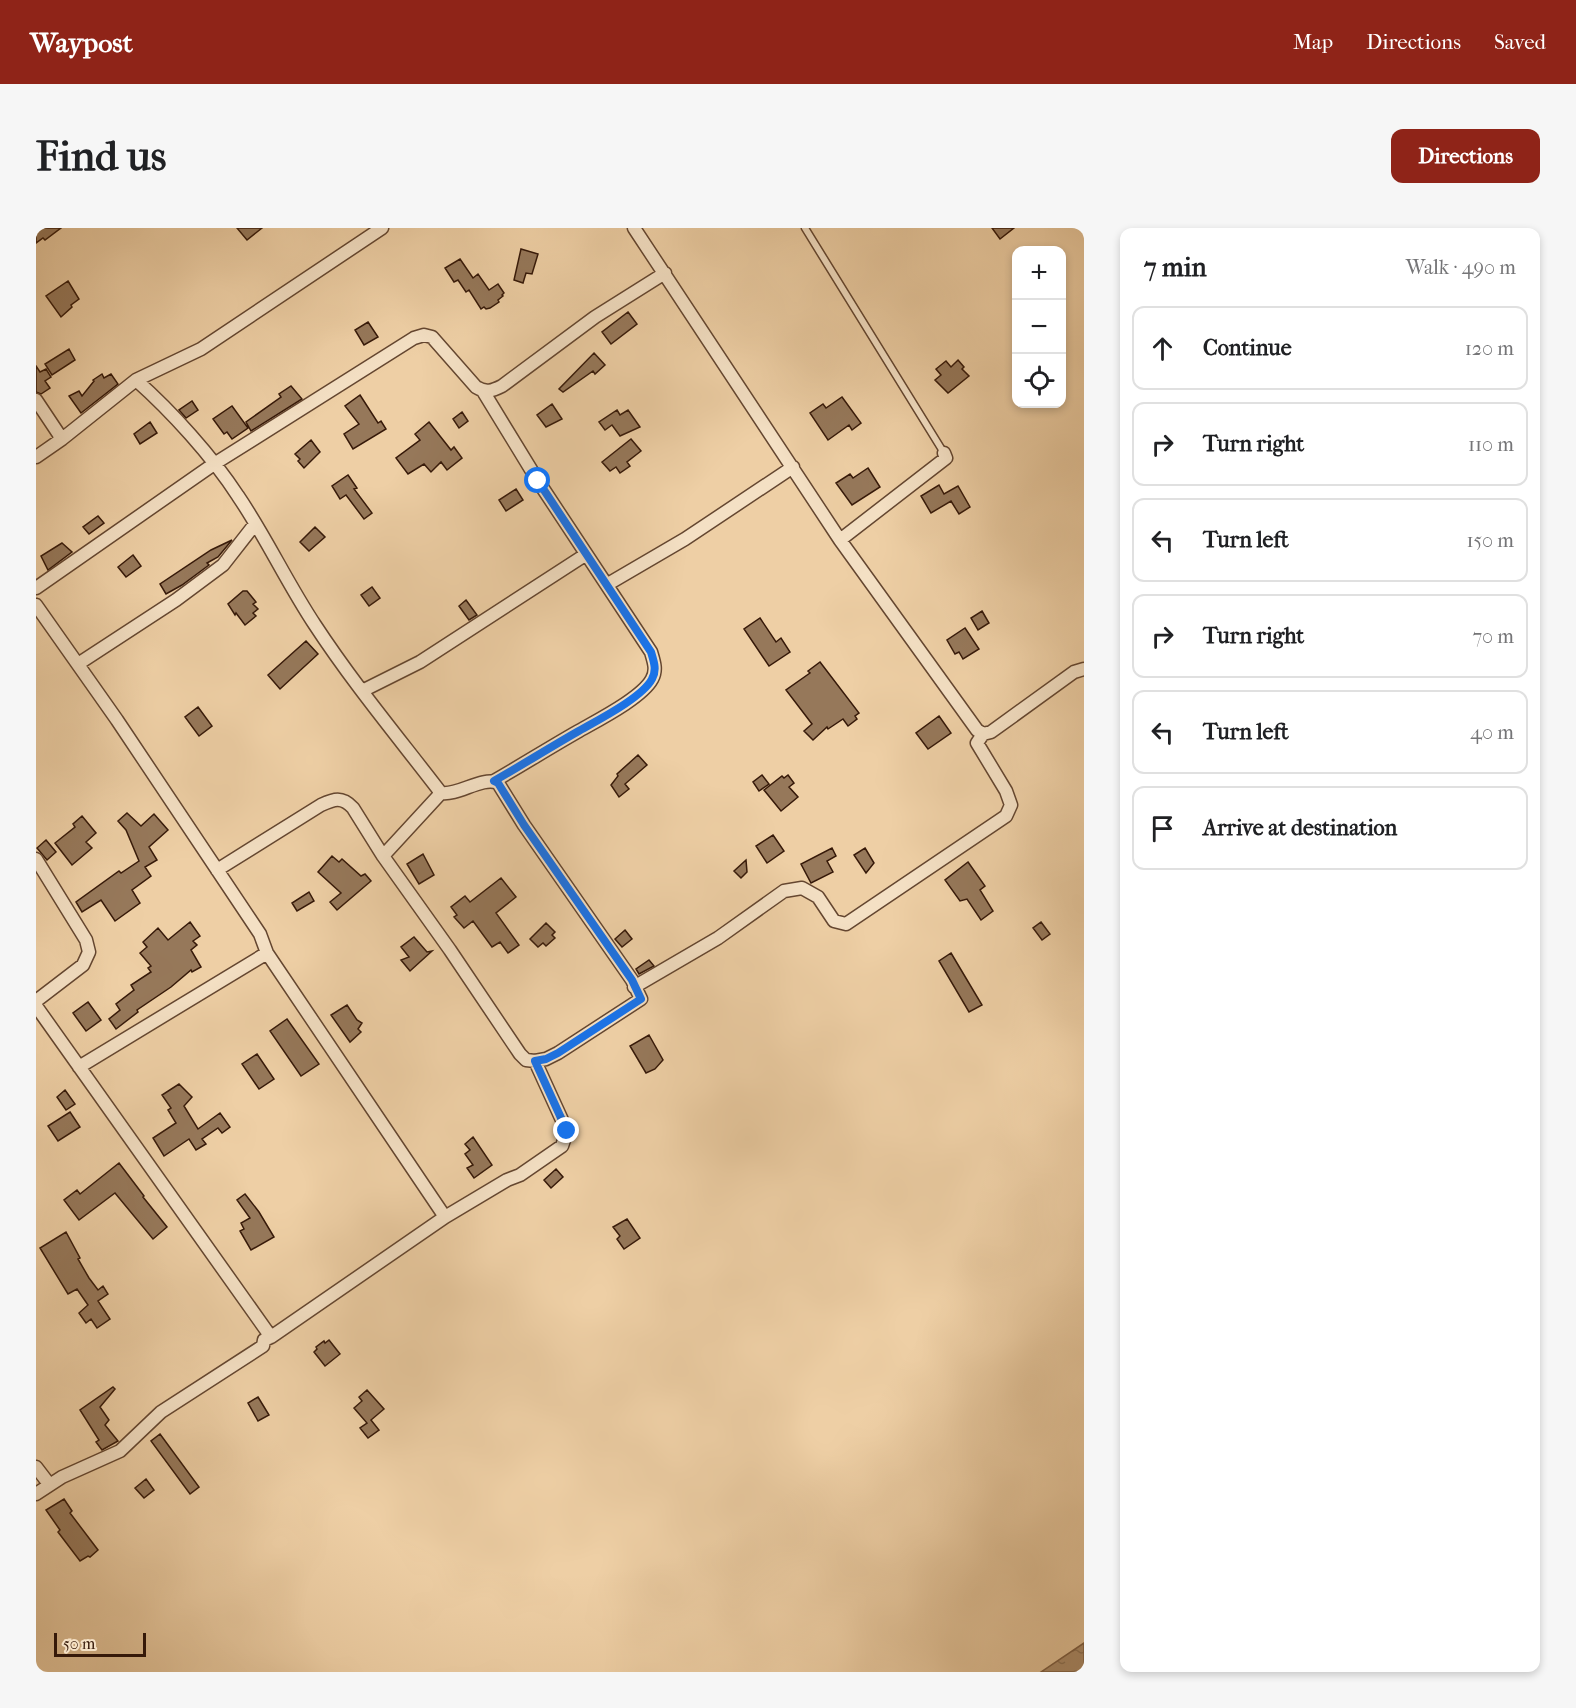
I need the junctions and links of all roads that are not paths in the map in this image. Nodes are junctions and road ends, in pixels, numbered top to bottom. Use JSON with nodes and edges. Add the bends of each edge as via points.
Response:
{"nodes":[{"id":1,"x":382,"y":228,"type":"edge"},
{"id":2,"x":634,"y":228,"type":"edge"},
{"id":3,"x":805,"y":228,"type":"edge"},
{"id":4,"x":665,"y":273,"type":"junction"},
{"id":5,"x":136,"y":380,"type":"junction"},
{"id":6,"x":483,"y":391,"type":"junction"},
{"id":7,"x":36,"y":400,"type":"edge"},
{"id":8,"x":62,"y":440,"type":"junction"},
{"id":9,"x":944,"y":453,"type":"joint"},
{"id":10,"x":36,"y":457,"type":"edge"},
{"id":11,"x":214,"y":464,"type":"junction"},
{"id":12,"x":793,"y":467,"type":"junction"},
{"id":13,"x":255,"y":524,"type":"junction"},
{"id":14,"x":840,"y":540,"type":"junction"},
{"id":15,"x":585,"y":555,"type":"junction"},
{"id":16,"x":608,"y":584,"type":"junction"},
{"id":17,"x":36,"y":588,"type":"edge"},
{"id":18,"x":36,"y":604,"type":"edge"},
{"id":19,"x":78,"y":663,"type":"junction"},
{"id":20,"x":1084,"y":669,"type":"edge"},
{"id":21,"x":362,"y":691,"type":"junction"},
{"id":22,"x":984,"y":734,"type":"junction"},
{"id":23,"x":494,"y":781,"type":"junction"},
{"id":24,"x":441,"y":793,"type":"junction"},
{"id":25,"x":383,"y":856,"type":"junction"},
{"id":26,"x":36,"y":859,"type":"edge"},
{"id":27,"x":217,"y":870,"type":"junction"},
{"id":28,"x":267,"y":953,"type":"junction"},
{"id":29,"x":634,"y":987,"type":"junction"},
{"id":30,"x":36,"y":1001,"type":"edge"},
{"id":31,"x":36,"y":1006,"type":"edge"},
{"id":32,"x":535,"y":1061,"type":"junction"},
{"id":33,"x":79,"y":1066,"type":"junction"},
{"id":34,"x":445,"y":1217,"type":"junction"},
{"id":35,"x":270,"y":1337,"type":"junction"},
{"id":36,"x":36,"y":1467,"type":"edge"},
{"id":37,"x":49,"y":1485,"type":"junction"},
{"id":38,"x":36,"y":1494,"type":"edge"}],
"edges":[{"from":1,"to":5,"type":"street","via":[[201,349]]},
{"from":2,"to":4,"type":"street"},
{"from":3,"to":9,"type":"lane"},
{"from":4,"to":6,"type":"street","via":[[595,317],[502,386]]},
{"from":4,"to":12,"type":"street"},
{"from":5,"to":8,"type":"street"},
{"from":5,"to":11,"type":"street","via":[[162,403]]},
{"from":6,"to":11,"type":"street","via":[[432,337],[424,335]]},
{"from":6,"to":15,"type":"street"},
{"from":7,"to":8,"type":"street"},
{"from":8,"to":10,"type":"street"},
{"from":9,"to":14,"type":"street","via":[[946,458]]},
{"from":11,"to":13,"type":"street"},
{"from":11,"to":17,"type":"street"},
{"from":12,"to":14,"type":"street"},
{"from":12,"to":16,"type":"street","via":[[685,539]]},
{"from":13,"to":19,"type":"street","via":[[223,565]]},
{"from":13,"to":21,"type":"street","via":[[315,626]]},
{"from":14,"to":22,"type":"street","via":[[976,730]]},
{"from":15,"to":16,"type":"street"},
{"from":15,"to":21,"type":"street","via":[[420,662]]},
{"from":16,"to":23,"type":"street","via":[[651,652],[653,677],[609,714]]},
{"from":18,"to":19,"type":"street"},
{"from":19,"to":27,"type":"street"},
{"from":20,"to":22,"type":"street"},
{"from":21,"to":24,"type":"street"},
{"from":22,"to":29,"type":"street","via":[[977,743],[1006,791],[1011,805],[1006,816],[846,924],[834,921],[818,897],[802,888],[784,891],[718,938]]},
{"from":23,"to":24,"type":"street"},
{"from":23,"to":29,"type":"street"},
{"from":24,"to":25,"type":"street"},
{"from":25,"to":27,"type":"street","via":[[347,801],[334,799]]},
{"from":25,"to":32,"type":"street","via":[[520,1054]]},
{"from":26,"to":30,"type":"street","via":[[86,940],[89,952],[83,965]]},
{"from":27,"to":28,"type":"street","via":[[260,934]]},
{"from":28,"to":33,"type":"street"},
{"from":28,"to":34,"type":"street"},
{"from":29,"to":32,"type":"street","via":[[641,999],[558,1053]]},
{"from":31,"to":33,"type":"street"},
{"from":32,"to":34,"type":"street","via":[[567,1131],[562,1146]]},
{"from":33,"to":35,"type":"street"},
{"from":34,"to":35,"type":"street"},
{"from":35,"to":37,"type":"street","via":[[263,1346],[161,1412],[120,1451]]},
{"from":36,"to":37,"type":"street"},
{"from":37,"to":38,"type":"street"}]}
